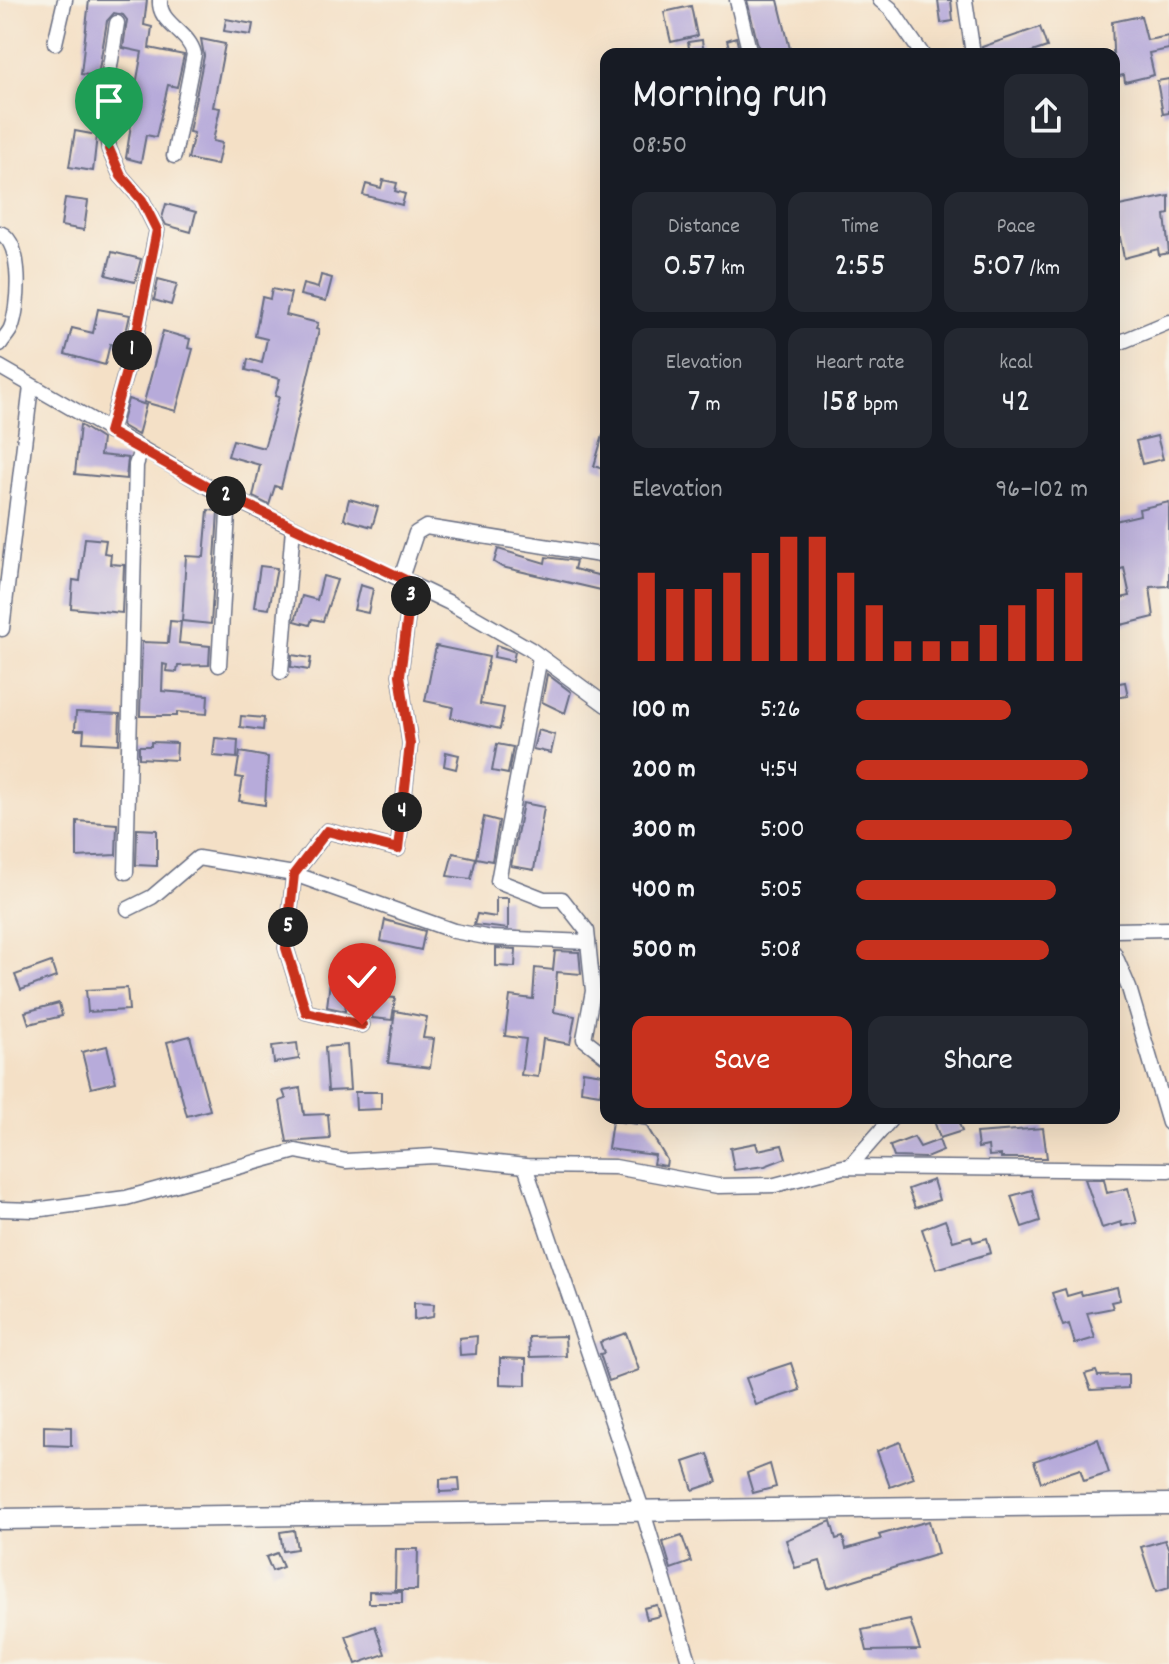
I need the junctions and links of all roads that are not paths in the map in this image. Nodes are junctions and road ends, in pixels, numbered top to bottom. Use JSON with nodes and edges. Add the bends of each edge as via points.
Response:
{"nodes":[{"id":1,"x":65,"y":0,"type":"edge"},
{"id":2,"x":160,"y":0,"type":"edge"},
{"id":3,"x":737,"y":0,"type":"edge"},
{"id":4,"x":880,"y":0,"type":"edge"},
{"id":5,"x":965,"y":0,"type":"edge"},
{"id":6,"x":117,"y":23,"type":"dead end"},
{"id":7,"x":55,"y":43,"type":"dead end"},
{"id":8,"x":749,"y":48,"type":"edge"},
{"id":9,"x":918,"y":48,"type":"edge"},
{"id":10,"x":972,"y":48,"type":"edge"},
{"id":11,"x":174,"y":156,"type":"dead end"},
{"id":12,"x":0,"y":233,"type":"edge"},
{"id":13,"x":1169,"y":322,"type":"edge"},
{"id":14,"x":1120,"y":342,"type":"edge"},
{"id":15,"x":0,"y":344,"type":"edge"},
{"id":16,"x":0,"y":367,"type":"edge"},
{"id":17,"x":31,"y":386,"type":"junction"},
{"id":18,"x":109,"y":432,"type":"junction"},
{"id":19,"x":141,"y":450,"type":"junction"},
{"id":20,"x":229,"y":497,"type":"junction"},
{"id":21,"x":293,"y":528,"type":"junction"},
{"id":22,"x":600,"y":555,"type":"edge"},
{"id":23,"x":406,"y":580,"type":"junction"},
{"id":24,"x":2,"y":629,"type":"dead end"},
{"id":25,"x":540,"y":657,"type":"junction"},
{"id":26,"x":219,"y":665,"type":"dead end"},
{"id":27,"x":281,"y":672,"type":"dead end"},
{"id":28,"x":600,"y":701,"type":"edge"},
{"id":29,"x":126,"y":872,"type":"dead end"},
{"id":30,"x":294,"y":874,"type":"junction"},
{"id":31,"x":128,"y":909,"type":"dead end"},
{"id":32,"x":1169,"y":929,"type":"edge"},
{"id":33,"x":1120,"y":930,"type":"edge"},
{"id":34,"x":588,"y":942,"type":"junction"},
{"id":35,"x":1120,"y":967,"type":"edge"},
{"id":36,"x":362,"y":1025,"type":"dead end"},
{"id":37,"x":600,"y":1051,"type":"edge"},
{"id":38,"x":1169,"y":1123,"type":"edge"},
{"id":39,"x":887,"y":1124,"type":"edge"},
{"id":40,"x":525,"y":1166,"type":"junction"},
{"id":41,"x":849,"y":1167,"type":"junction"},
{"id":42,"x":1169,"y":1170,"type":"edge"},
{"id":43,"x":0,"y":1209,"type":"edge"},
{"id":44,"x":1169,"y":1504,"type":"edge"},
{"id":45,"x":643,"y":1512,"type":"junction"},
{"id":46,"x":0,"y":1519,"type":"edge"},
{"id":47,"x":690,"y":1664,"type":"edge"}],
"edges":[{"from":1,"to":7,"type":"street"},
{"from":2,"to":11,"type":"street","via":[[165,19],[192,43],[194,54]]},
{"from":3,"to":8,"type":"street"},
{"from":4,"to":9,"type":"street"},
{"from":5,"to":10,"type":"street"},
{"from":6,"to":18,"type":"street","via":[[103,110],[109,149],[157,230],[137,332]]},
{"from":12,"to":15,"type":"street","via":[[18,259],[11,327]]},
{"from":13,"to":14,"type":"street"},
{"from":16,"to":17,"type":"street"},
{"from":17,"to":18,"type":"street"},
{"from":17,"to":24,"type":"street"},
{"from":18,"to":19,"type":"street"},
{"from":19,"to":20,"type":"street"},
{"from":19,"to":29,"type":"street","via":[[131,587]]},
{"from":20,"to":21,"type":"street"},
{"from":20,"to":26,"type":"street"},
{"from":21,"to":23,"type":"street"},
{"from":21,"to":27,"type":"street"},
{"from":22,"to":23,"type":"street","via":[[426,527],[416,533]]},
{"from":23,"to":25,"type":"street"},
{"from":23,"to":30,"type":"street","via":[[400,675],[410,744],[398,849],[327,831]]},
{"from":25,"to":28,"type":"street"},
{"from":25,"to":34,"type":"street","via":[[498,881],[544,899],[562,899],[587,931]]},
{"from":30,"to":31,"type":"street","via":[[198,858],[152,897]]},
{"from":30,"to":34,"type":"street","via":[[454,931]]},
{"from":30,"to":36,"type":"street","via":[[286,948],[306,1012]]},
{"from":32,"to":33,"type":"street"},
{"from":34,"to":37,"type":"street","via":[[593,991],[584,1039]]},
{"from":35,"to":38,"type":"street"},
{"from":39,"to":41,"type":"street"},
{"from":40,"to":41,"type":"street","via":[[615,1167],[718,1186],[775,1185]]},
{"from":40,"to":43,"type":"street","via":[[434,1156],[346,1161],[296,1151],[126,1198]]},
{"from":40,"to":45,"type":"street"},
{"from":41,"to":42,"type":"street"},
{"from":44,"to":45,"type":"main road"},
{"from":45,"to":46,"type":"main road"},
{"from":45,"to":47,"type":"street"}]}
